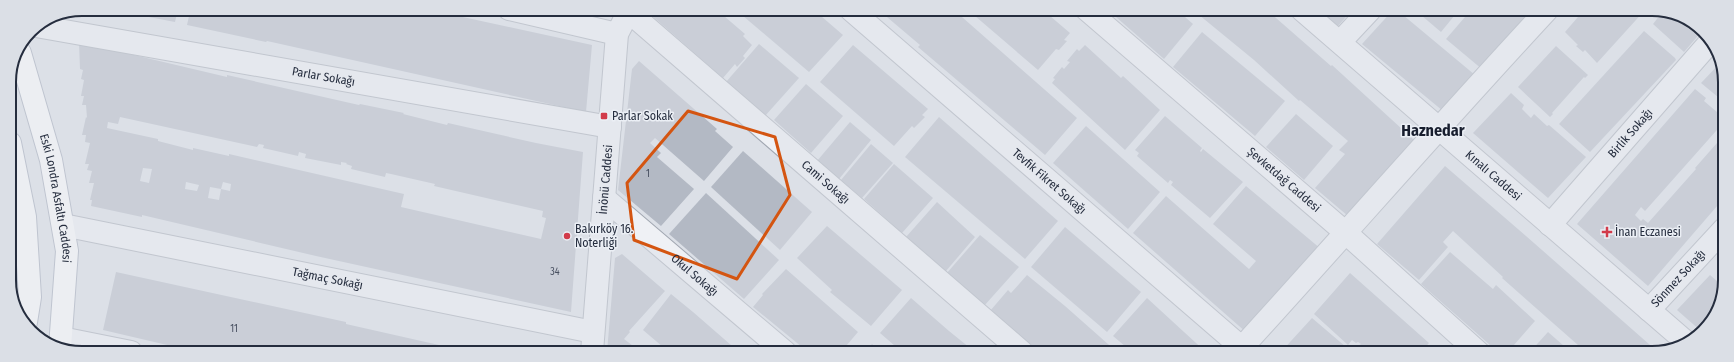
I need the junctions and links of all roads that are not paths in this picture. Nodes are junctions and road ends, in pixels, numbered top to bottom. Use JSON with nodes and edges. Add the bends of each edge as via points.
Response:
{"nodes":[{"id":1,"x":540,"y":16,"type":"edge"},
{"id":2,"x":627,"y":16,"type":"edge"},
{"id":3,"x":636,"y":16,"type":"edge"},
{"id":4,"x":858,"y":16,"type":"edge"},
{"id":5,"x":1095,"y":16,"type":"edge"},
{"id":6,"x":1309,"y":16,"type":"edge"},
{"id":7,"x":1364,"y":16,"type":"edge"},
{"id":8,"x":1541,"y":16,"type":"edge"},
{"id":9,"x":45,"y":28,"type":"edge"},
{"id":10,"x":618,"y":34,"type":"junction"},
{"id":11,"x":1340,"y":42,"type":"junction"},
{"id":12,"x":1707,"y":45,"type":"edge"},
{"id":13,"x":21,"y":57,"type":"edge"},
{"id":14,"x":610,"y":127,"type":"junction"},
{"id":15,"x":1438,"y":128,"type":"junction"},
{"id":16,"x":16,"y":172,"type":"edge"},
{"id":17,"x":604,"y":198,"type":"junction"},
{"id":18,"x":62,"y":225,"type":"junction"},
{"id":19,"x":1550,"y":225,"type":"junction"},
{"id":20,"x":1346,"y":233,"type":"junction"},
{"id":21,"x":1718,"y":235,"type":"edge"},
{"id":22,"x":1649,"y":310,"type":"junction"},
{"id":23,"x":27,"y":316,"type":"edge"},
{"id":24,"x":1682,"y":338,"type":"edge"},
{"id":25,"x":60,"y":342,"type":"edge"},
{"id":26,"x":593,"y":342,"type":"edge"},
{"id":27,"x":66,"y":344,"type":"edge"},
{"id":28,"x":84,"y":346,"type":"edge"},
{"id":29,"x":778,"y":346,"type":"edge"},
{"id":30,"x":1015,"y":346,"type":"edge"},
{"id":31,"x":1236,"y":346,"type":"edge"},
{"id":32,"x":1246,"y":346,"type":"edge"},
{"id":33,"x":1471,"y":346,"type":"edge"}],
"edges":[{"from":1,"to":10,"type":"street"},
{"from":2,"to":10,"type":"street","name":"İnönü Caddesi"},
{"from":3,"to":30,"type":"street","name":"Cami Sokağı"},
{"from":4,"to":31,"type":"street","name":"Tevfik Fikret Sokağı"},
{"from":5,"to":20,"type":"street","name":"Şevketdağ Caddesi"},
{"from":6,"to":11,"type":"street","name":"Kınalı Caddesi"},
{"from":7,"to":11,"type":"street"},
{"from":8,"to":15,"type":"street"},
{"from":9,"to":14,"type":"street","name":"Parlar Sokağı"},
{"from":10,"to":14,"type":"street","name":"İnönü Caddesi"},
{"from":11,"to":15,"type":"street","name":"Kınalı Caddesi"},
{"from":12,"to":19,"type":"street","name":"Birlik Sokağı"},
{"from":13,"to":18,"type":"main road","name":"Eski Londra Asfaltı Caddesi","via":[[51,160]]},
{"from":14,"to":17,"type":"street","name":"İnönü Caddesi"},
{"from":15,"to":19,"type":"street","name":"Kınalı Caddesi"},
{"from":15,"to":20,"type":"street"},
{"from":16,"to":23,"type":"main road","via":[[25,216],[30,297]]},
{"from":17,"to":26,"type":"street","name":"İnönü Caddesi"},
{"from":17,"to":29,"type":"street","name":"Okul Sokağı"},
{"from":18,"to":25,"type":"main road","name":"Eski Londra Asfaltı Caddesi","via":[[67,251]]},
{"from":18,"to":26,"type":"street","name":"Tağmaç Sokağı"},
{"from":19,"to":22,"type":"street","name":"Kınalı Caddesi"},
{"from":20,"to":32,"type":"street"},
{"from":20,"to":33,"type":"street","name":"Şevketdağ Caddesi"},
{"from":21,"to":22,"type":"street","name":"Sönmez Sokağı"},
{"from":22,"to":24,"type":"street","name":"Kınalı Caddesi"},
{"from":27,"to":28,"type":"street"}]}
